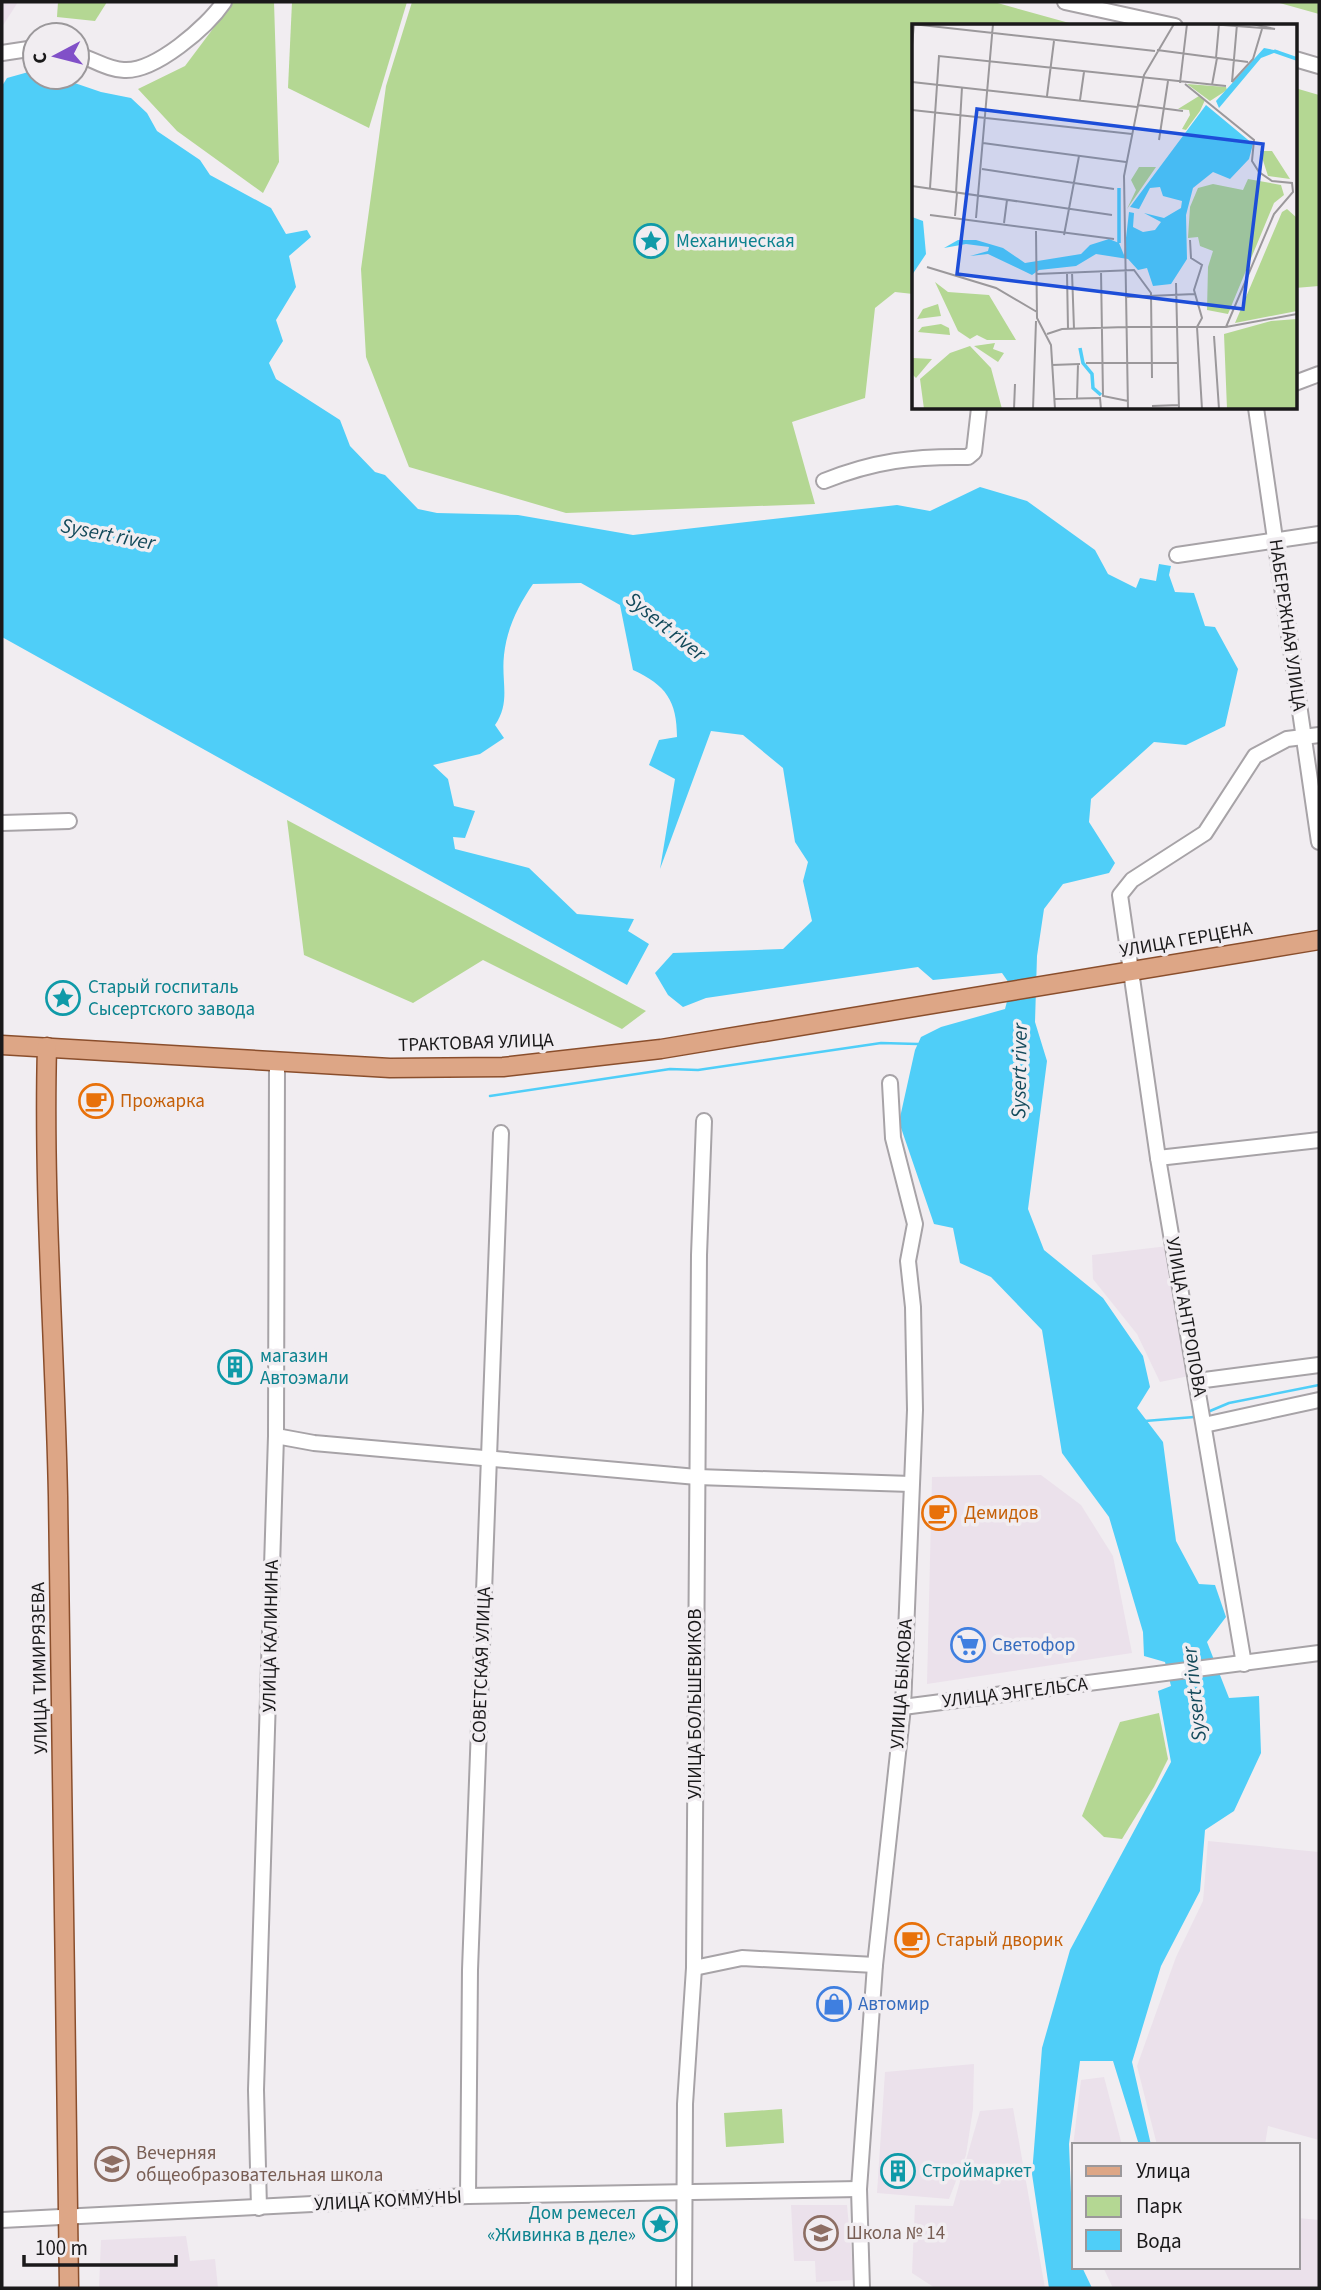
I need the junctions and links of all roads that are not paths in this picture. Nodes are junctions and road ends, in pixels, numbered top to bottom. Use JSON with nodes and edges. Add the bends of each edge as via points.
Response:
{"nodes":[{"id":1,"x":224,"y":2,"type":"edge"},
{"id":2,"x":1065,"y":2,"type":"edge"},
{"id":3,"x":1166,"y":24,"type":"edge"},
{"id":4,"x":21,"y":50,"type":"edge"},
{"id":5,"x":2,"y":53,"type":"edge"},
{"id":6,"x":1296,"y":59,"type":"edge"},
{"id":7,"x":91,"y":60,"type":"edge"},
{"id":8,"x":1319,"y":66,"type":"edge"},
{"id":9,"x":1319,"y":374,"type":"edge"},
{"id":10,"x":1296,"y":383,"type":"edge"},
{"id":11,"x":979,"y":410,"type":"edge"},
{"id":12,"x":1256,"y":410,"type":"edge"},
{"id":13,"x":824,"y":481,"type":"dead end"},
{"id":14,"x":1319,"y":534,"type":"edge"},
{"id":15,"x":1275,"y":541,"type":"junction"},
{"id":16,"x":1177,"y":555,"type":"dead end"},
{"id":17,"x":1319,"y":735,"type":"edge"},
{"id":18,"x":1303,"y":737,"type":"junction"},
{"id":19,"x":69,"y":821,"type":"dead end"},
{"id":20,"x":2,"y":823,"type":"edge"},
{"id":21,"x":1319,"y":842,"type":"edge"},
{"id":22,"x":1319,"y":940,"type":"edge"},
{"id":23,"x":1131,"y":970,"type":"junction"},
{"id":24,"x":989,"y":994,"type":"joint"},
{"id":25,"x":2,"y":1045,"type":"edge"},
{"id":26,"x":47,"y":1047,"type":"junction"},
{"id":27,"x":277,"y":1063,"type":"junction"},
{"id":28,"x":890,"y":1083,"type":"dead end"},
{"id":29,"x":704,"y":1121,"type":"dead end"},
{"id":30,"x":500,"y":1133,"type":"dead end"},
{"id":31,"x":1319,"y":1140,"type":"edge"},
{"id":32,"x":1158,"y":1158,"type":"junction"},
{"id":33,"x":1319,"y":1365,"type":"edge"},
{"id":34,"x":1197,"y":1381,"type":"junction"},
{"id":35,"x":1319,"y":1400,"type":"edge"},
{"id":36,"x":1204,"y":1425,"type":"junction"},
{"id":37,"x":275,"y":1436,"type":"junction"},
{"id":38,"x":490,"y":1459,"type":"junction"},
{"id":39,"x":697,"y":1476,"type":"junction"},
{"id":40,"x":911,"y":1484,"type":"junction"},
{"id":41,"x":1319,"y":1653,"type":"edge"},
{"id":42,"x":1244,"y":1664,"type":"junction"},
{"id":43,"x":903,"y":1707,"type":"junction"},
{"id":44,"x":875,"y":1965,"type":"junction"},
{"id":45,"x":694,"y":1968,"type":"junction"},
{"id":46,"x":859,"y":2189,"type":"junction"},
{"id":47,"x":686,"y":2192,"type":"junction"},
{"id":48,"x":468,"y":2196,"type":"junction"},
{"id":49,"x":260,"y":2208,"type":"junction"},
{"id":50,"x":67,"y":2218,"type":"junction"},
{"id":51,"x":2,"y":2220,"type":"edge"},
{"id":52,"x":69,"y":2288,"type":"edge"},
{"id":53,"x":684,"y":2288,"type":"edge"},
{"id":54,"x":862,"y":2288,"type":"edge"}],
"edges":[{"from":1,"to":7,"type":"street","via":[[189,39],[143,69],[122,71]]},
{"from":2,"to":3,"type":"street"},
{"from":4,"to":5,"type":"street"},
{"from":6,"to":8,"type":"street"},
{"from":9,"to":10,"type":"street"},
{"from":11,"to":13,"type":"street","via":[[974,452],[968,457],[866,464]]},
{"from":12,"to":15,"type":"street","name":"НАБЕРЕЖНАЯ УЛИЦА"},
{"from":14,"to":15,"type":"street"},
{"from":15,"to":16,"type":"street"},
{"from":15,"to":18,"type":"street","name":"НАБЕРЕЖНАЯ УЛИЦА"},
{"from":17,"to":18,"type":"street"},
{"from":18,"to":21,"type":"street","name":"НАБЕРЕЖНАЯ УЛИЦА"},
{"from":18,"to":23,"type":"street","name":"УЛИЦА АНТРОПОВА","via":[[1287,739],[1255,756],[1205,832],[1132,880],[1120,895]]},
{"from":19,"to":20,"type":"street"},
{"from":22,"to":23,"type":"main road","name":"УЛИЦА ГЕРЦЕНА"},
{"from":23,"to":24,"type":"main road","name":"УЛИЦА ГЕРЦЕНА"},
{"from":23,"to":32,"type":"street","name":"УЛИЦА АНТРОПОВА"},
{"from":24,"to":27,"type":"main road","name":"ТРАКТОВАЯ УЛИЦА","via":[[662,1049],[503,1067]]},
{"from":25,"to":26,"type":"main road","name":"ТРАКТОВАЯ УЛИЦА"},
{"from":26,"to":27,"type":"main road","name":"ТРАКТОВАЯ УЛИЦА"},
{"from":26,"to":50,"type":"main road","name":"УЛИЦА ТИМИРЯЗЕВА","via":[[64,1806]]},
{"from":27,"to":37,"type":"street","name":"УЛИЦА КАЛИНИНА"},
{"from":28,"to":40,"type":"street","name":"УЛИЦА БЫКОВА","via":[[893,1138],[915,1224],[908,1261],[914,1307]]},
{"from":29,"to":39,"type":"street","name":"УЛИЦА БОЛЬШЕВИКОВ"},
{"from":30,"to":38,"type":"street","name":"СОВЕТСКАЯ УЛИЦА"},
{"from":31,"to":32,"type":"street"},
{"from":32,"to":34,"type":"street","name":"УЛИЦА АНТРОПОВА"},
{"from":33,"to":34,"type":"street"},
{"from":34,"to":36,"type":"street","name":"УЛИЦА АНТРОПОВА"},
{"from":35,"to":36,"type":"street"},
{"from":36,"to":42,"type":"street","name":"УЛИЦА АНТРОПОВА"},
{"from":37,"to":38,"type":"street"},
{"from":37,"to":49,"type":"street","name":"УЛИЦА КАЛИНИНА","via":[[257,2090]]},
{"from":38,"to":39,"type":"street"},
{"from":38,"to":48,"type":"street","name":"СОВЕТСКАЯ УЛИЦА","via":[[470,1970]]},
{"from":39,"to":40,"type":"street"},
{"from":39,"to":45,"type":"street","name":"УЛИЦА БОЛЬШЕВИКОВ"},
{"from":40,"to":43,"type":"street","name":"УЛИЦА БЫКОВА"},
{"from":41,"to":42,"type":"street"},
{"from":42,"to":43,"type":"street","name":"УЛИЦА ЭНГЕЛЬСА"},
{"from":43,"to":44,"type":"street","name":"УЛИЦА БЫКОВА"},
{"from":44,"to":45,"type":"street","via":[[742,1958]]},
{"from":44,"to":46,"type":"street","name":"УЛИЦА БЫКОВА"},
{"from":45,"to":47,"type":"street","name":"УЛИЦА БОЛЬШЕВИКОВ","via":[[685,2104]]},
{"from":46,"to":47,"type":"street","name":"УЛИЦА КОММУНЫ"},
{"from":46,"to":54,"type":"street","name":"УЛИЦА БЫКОВА"},
{"from":47,"to":48,"type":"street","name":"УЛИЦА КОММУНЫ"},
{"from":47,"to":53,"type":"street","name":"УЛИЦА БОЛЬШЕВИКОВ"},
{"from":48,"to":49,"type":"street","name":"УЛИЦА КОММУНЫ"},
{"from":49,"to":50,"type":"street","name":"УЛИЦА КОММУНЫ"},
{"from":50,"to":51,"type":"street","name":"УЛИЦА КОММУНЫ"},
{"from":50,"to":52,"type":"main road","name":"УЛИЦА ТИМИРЯЗЕВА"}]}
